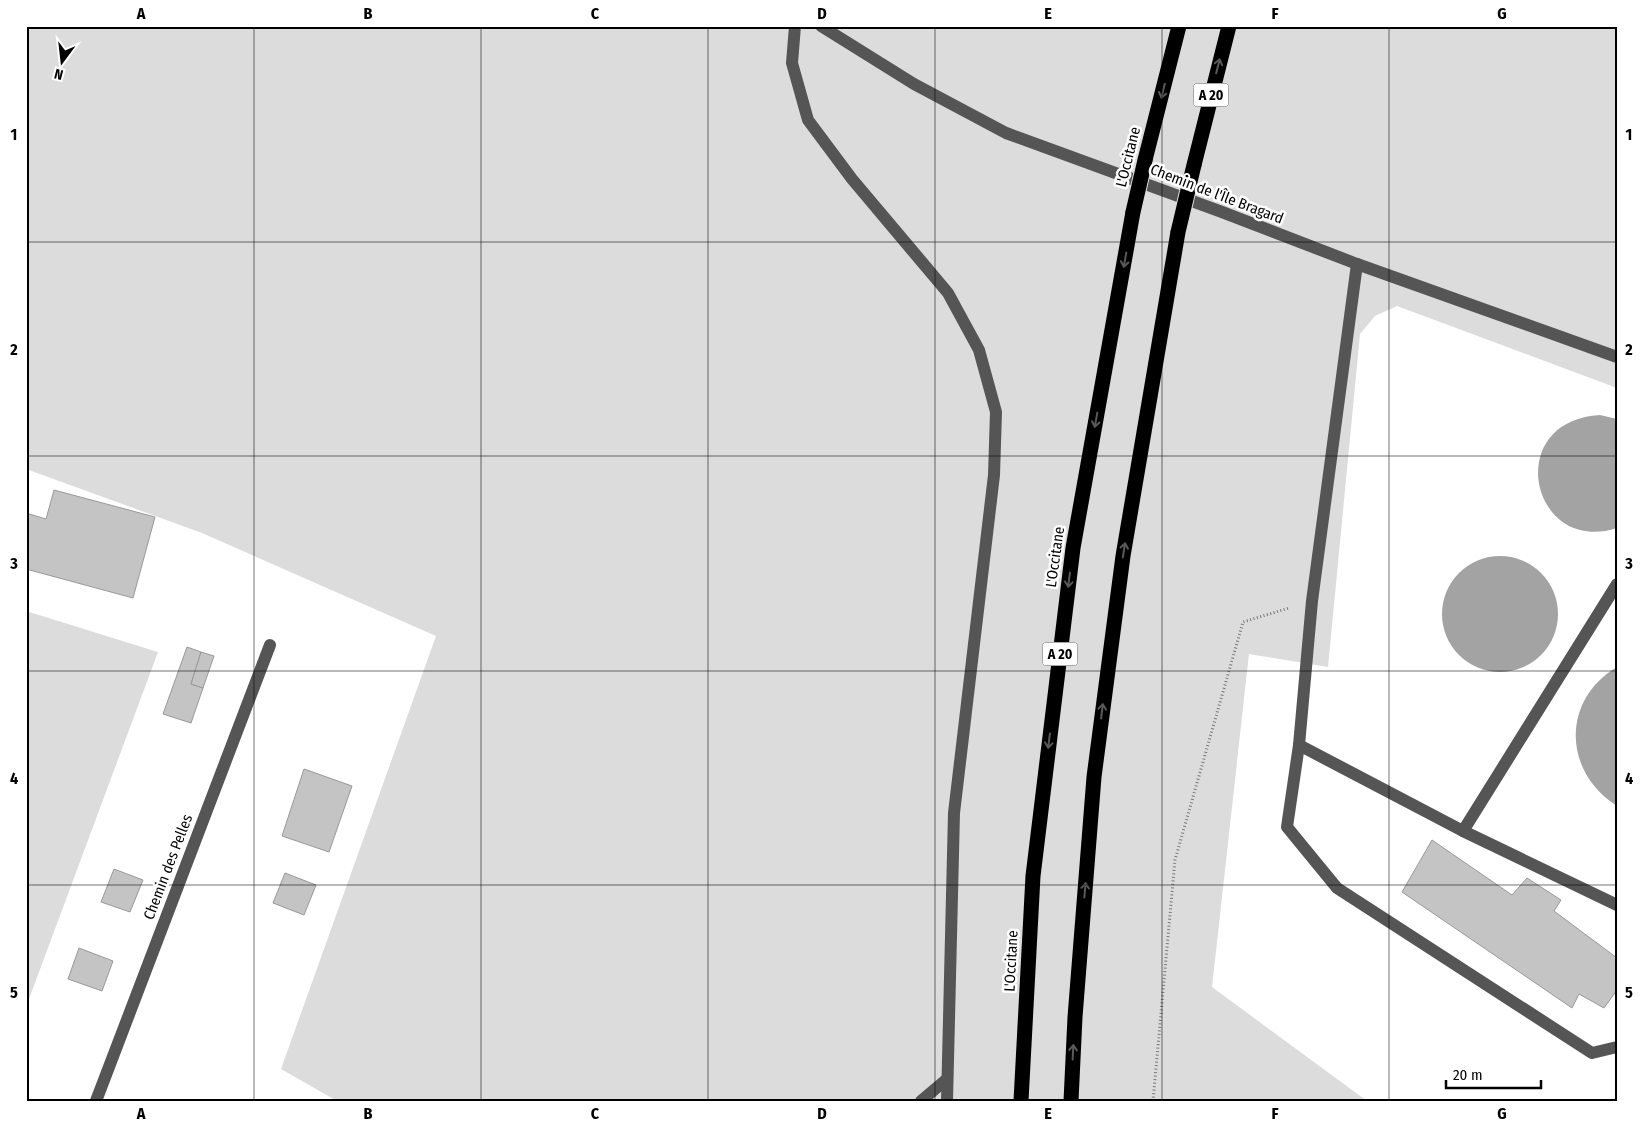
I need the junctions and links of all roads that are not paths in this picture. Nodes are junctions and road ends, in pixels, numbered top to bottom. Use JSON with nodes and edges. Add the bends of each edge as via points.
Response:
{"nodes":[{"id":1,"x":795,"y":26,"type":"edge"},
{"id":2,"x":821,"y":26,"type":"edge"},
{"id":3,"x":1179,"y":26,"type":"edge"},
{"id":4,"x":1228,"y":26,"type":"edge"},
{"id":5,"x":1357,"y":264,"type":"junction"},
{"id":6,"x":1617,"y":357,"type":"edge"},
{"id":7,"x":1617,"y":584,"type":"edge"},
{"id":8,"x":270,"y":645,"type":"dead end"},
{"id":9,"x":1299,"y":746,"type":"junction"},
{"id":10,"x":1463,"y":831,"type":"junction"},
{"id":11,"x":1617,"y":905,"type":"edge"},
{"id":12,"x":1617,"y":1047,"type":"edge"},
{"id":13,"x":947,"y":1079,"type":"junction"},
{"id":14,"x":96,"y":1101,"type":"edge"},
{"id":15,"x":921,"y":1101,"type":"edge"},
{"id":16,"x":947,"y":1101,"type":"edge"},
{"id":17,"x":1021,"y":1101,"type":"edge"},
{"id":18,"x":1071,"y":1101,"type":"edge"}],
"edges":[{"from":1,"to":13,"type":"street","via":[[792,63],[808,120],[852,179],[948,293],[980,350],[996,412],[994,475],[954,813]]},
{"from":2,"to":5,"type":"street","name":"Chemin de l'Île Bragard","via":[[914,84],[1006,133]]},
{"from":3,"to":17,"type":"highway","name":"L'Occitane","number":"A 20","one_way":true,"bridge":true,"via":[[1133,212],[1071,568],[1033,876]]},
{"from":18,"to":4,"type":"highway","number":"A 20","one_way":true,"bridge":true,"via":[[1094,777],[1123,556],[1178,232]]},
{"from":5,"to":6,"type":"street","name":"Chemin de l'Île Bragard"},
{"from":5,"to":9,"type":"street","via":[[1312,601]]},
{"from":7,"to":10,"type":"street"},
{"from":8,"to":14,"type":"street","name":"Chemin des Pelles"},
{"from":9,"to":10,"type":"street"},
{"from":9,"to":12,"type":"street","via":[[1287,827],[1337,888],[1592,1053]]},
{"from":10,"to":11,"type":"street"},
{"from":13,"to":15,"type":"street"},
{"from":13,"to":16,"type":"street"}]}
